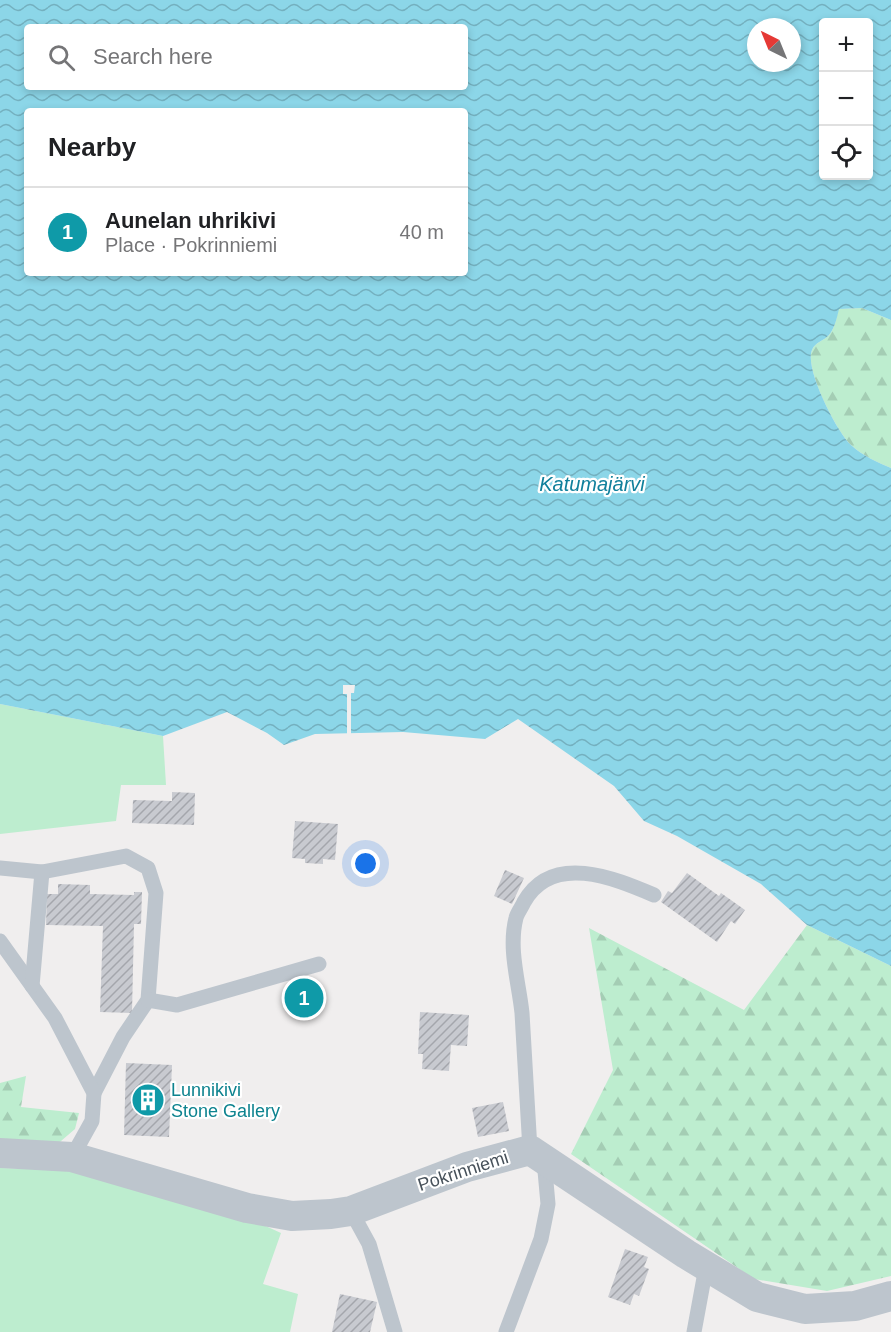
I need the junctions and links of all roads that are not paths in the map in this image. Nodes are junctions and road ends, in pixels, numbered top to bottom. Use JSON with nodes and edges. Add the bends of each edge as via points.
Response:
{"nodes":[{"id":1,"x":0,"y":868,"type":"edge"},
{"id":2,"x":42,"y":872,"type":"junction"},
{"id":3,"x":654,"y":895,"type":"dead end"},
{"id":4,"x":0,"y":941,"type":"edge"},
{"id":5,"x":319,"y":963,"type":"dead end"},
{"id":6,"x":32,"y":986,"type":"junction"},
{"id":7,"x":148,"y":1000,"type":"junction"},
{"id":8,"x":94,"y":1093,"type":"junction"},
{"id":9,"x":0,"y":1153,"type":"edge"},
{"id":10,"x":537,"y":1155,"type":"junction"},
{"id":11,"x":72,"y":1157,"type":"junction"},
{"id":12,"x":351,"y":1211,"type":"junction"},
{"id":13,"x":706,"y":1267,"type":"junction"},
{"id":14,"x":891,"y":1296,"type":"edge"},
{"id":15,"x":394,"y":1332,"type":"edge"},
{"id":16,"x":506,"y":1332,"type":"edge"},
{"id":17,"x":694,"y":1332,"type":"edge"}],
"edges":[{"from":1,"to":2,"type":"lane"},
{"from":2,"to":6,"type":"lane"},
{"from":2,"to":7,"type":"lane","via":[[126,856],[148,868],[156,893]]},
{"from":3,"to":10,"type":"lane","via":[[614,878],[585,873],[556,875],[537,884],[516,918],[514,952]]},
{"from":4,"to":6,"type":"lane"},
{"from":5,"to":7,"type":"lane","via":[[177,1005]]},
{"from":6,"to":8,"type":"lane","via":[[55,1018]]},
{"from":7,"to":8,"type":"lane","via":[[123,1037]]},
{"from":8,"to":11,"type":"lane","via":[[92,1121]]},
{"from":9,"to":11,"type":"street","name":"Pokrinniemi"},
{"from":10,"to":12,"type":"street","name":"Pokrinniemi","via":[[467,1167]]},
{"from":10,"to":13,"type":"street"},
{"from":10,"to":16,"type":"lane","via":[[548,1204],[541,1239]]},
{"from":11,"to":12,"type":"street","name":"Pokrinniemi","via":[[258,1210],[292,1216]]},
{"from":12,"to":15,"type":"lane","via":[[369,1244]]},
{"from":13,"to":14,"type":"street","via":[[757,1297],[805,1309],[855,1306]]},
{"from":13,"to":17,"type":"lane"}]}
